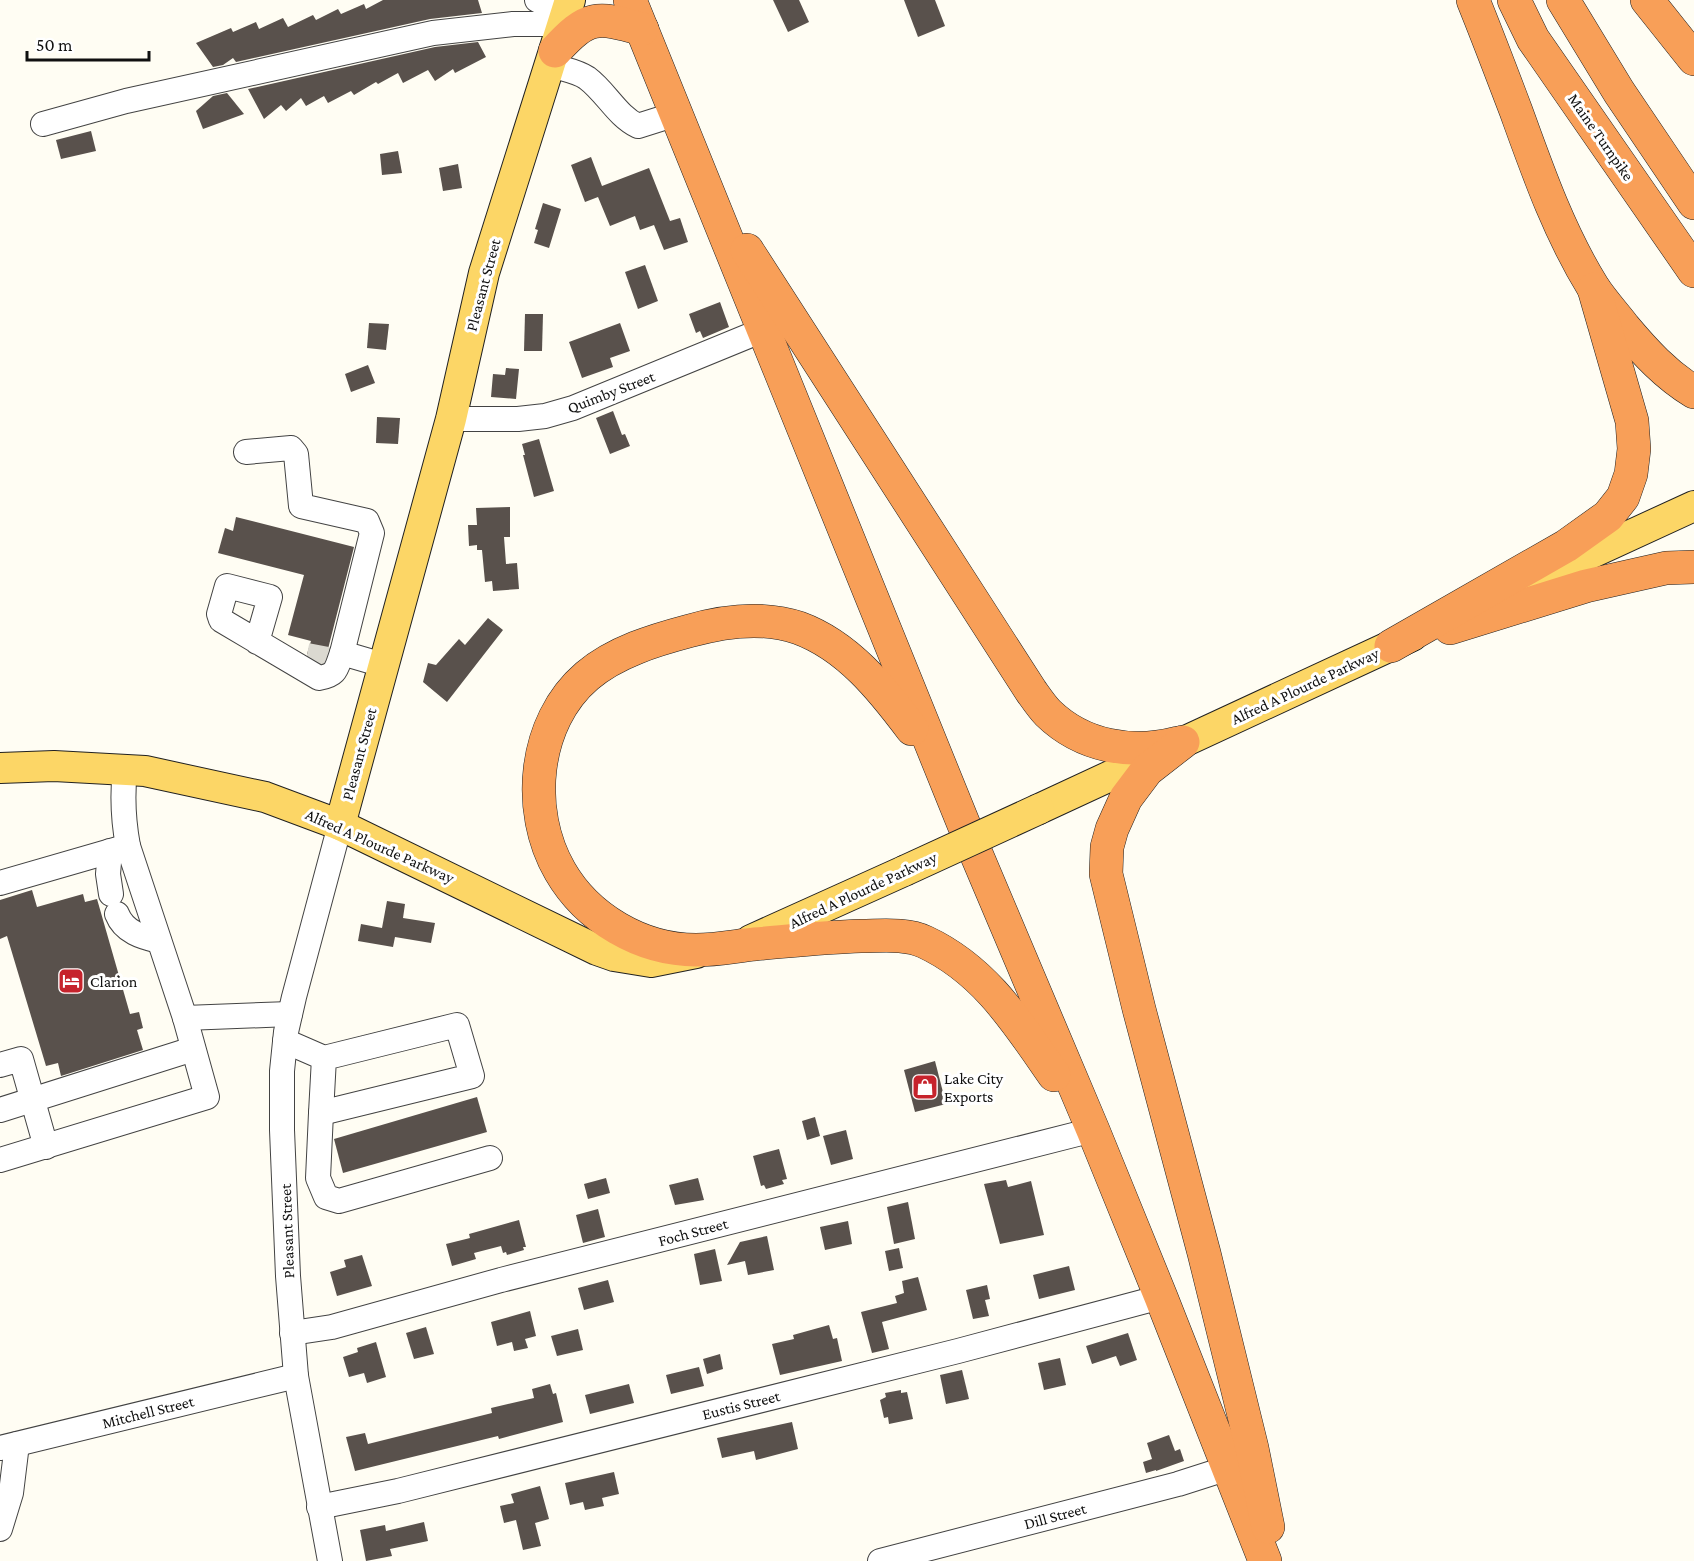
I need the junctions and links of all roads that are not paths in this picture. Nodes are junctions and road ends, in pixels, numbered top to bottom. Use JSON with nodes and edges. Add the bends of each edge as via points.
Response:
{"nodes":[{"id":1,"x":537,"y":0,"type":"edge"},
{"id":2,"x":1473,"y":0,"type":"edge"},
{"id":3,"x":1514,"y":0,"type":"edge"},
{"id":4,"x":1563,"y":0,"type":"edge"},
{"id":5,"x":1647,"y":0,"type":"edge"},
{"id":6,"x":636,"y":15,"type":"edge"},
{"id":7,"x":561,"y":30,"type":"edge"},
{"id":8,"x":1694,"y":59,"type":"edge"},
{"id":9,"x":676,"y":114,"type":"junction"},
{"id":10,"x":43,"y":124,"type":"dead end"},
{"id":11,"x":696,"y":164,"type":"junction"},
{"id":12,"x":1694,"y":203,"type":"edge"},
{"id":13,"x":1694,"y":271,"type":"edge"},
{"id":14,"x":1594,"y":289,"type":"junction"},
{"id":15,"x":763,"y":330,"type":"junction"},
{"id":16,"x":1694,"y":392,"type":"edge"},
{"id":17,"x":451,"y":418,"type":"junction"},
{"id":18,"x":246,"y":452,"type":"dead end"},
{"id":19,"x":1694,"y":506,"type":"edge"},
{"id":20,"x":1694,"y":567,"type":"edge"},
{"id":21,"x":257,"y":642,"type":"dead end"},
{"id":22,"x":1391,"y":646,"type":"junction"},
{"id":23,"x":321,"y":658,"type":"junction"},
{"id":24,"x":383,"y":665,"type":"junction"},
{"id":25,"x":1183,"y":742,"type":"junction"},
{"id":26,"x":0,"y":768,"type":"edge"},
{"id":27,"x":941,"y":769,"type":"junction"},
{"id":28,"x":125,"y":770,"type":"junction"},
{"id":29,"x":340,"y":825,"type":"junction"},
{"id":30,"x":119,"y":848,"type":"junction"},
{"id":31,"x":0,"y":883,"type":"edge"},
{"id":32,"x":159,"y":941,"type":"junction"},
{"id":33,"x":721,"y":948,"type":"junction"},
{"id":34,"x":290,"y":1014,"type":"junction"},
{"id":35,"x":185,"y":1018,"type":"junction"},
{"id":36,"x":285,"y":1041,"type":"junction"},
{"id":37,"x":194,"y":1049,"type":"junction"},
{"id":38,"x":324,"y":1058,"type":"junction"},
{"id":39,"x":0,"y":1065,"type":"edge"},
{"id":40,"x":33,"y":1099,"type":"junction"},
{"id":41,"x":0,"y":1110,"type":"edge"},
{"id":42,"x":321,"y":1113,"type":"junction"},
{"id":43,"x":1093,"y":1130,"type":"junction"},
{"id":44,"x":46,"y":1147,"type":"junction"},
{"id":45,"x":490,"y":1158,"type":"dead end"},
{"id":46,"x":0,"y":1160,"type":"edge"},
{"id":47,"x":1161,"y":1297,"type":"junction"},
{"id":48,"x":292,"y":1334,"type":"junction"},
{"id":49,"x":296,"y":1376,"type":"junction"},
{"id":50,"x":8,"y":1446,"type":"edge"},
{"id":51,"x":1228,"y":1468,"type":"junction"},
{"id":52,"x":319,"y":1507,"type":"junction"},
{"id":53,"x":0,"y":1529,"type":"edge"},
{"id":54,"x":330,"y":1561,"type":"edge"},
{"id":55,"x":880,"y":1561,"type":"edge"},
{"id":56,"x":1265,"y":1561,"type":"edge"},
{"id":57,"x":1275,"y":1561,"type":"edge"}],
"edges":[{"from":1,"to":7,"type":"street","via":[[550,7]]},
{"from":2,"to":14,"type":"highway","via":[[1548,200]]},
{"from":3,"to":13,"type":"highway","name":"Maine Turnpike","via":[[1533,39]]},
{"from":4,"to":12,"type":"highway"},
{"from":5,"to":8,"type":"highway"},
{"from":6,"to":7,"type":"highway","via":[[594,21],[574,31]]},
{"from":6,"to":9,"type":"highway"},
{"from":7,"to":9,"type":"street","via":[[584,76],[626,121],[638,126]]},
{"from":7,"to":10,"type":"street","via":[[513,24],[433,33],[126,100]]},
{"from":7,"to":17,"type":"main road","name":"Pleasant Street","via":[[484,273]]},
{"from":9,"to":11,"type":"highway"},
{"from":11,"to":15,"type":"highway"},
{"from":11,"to":25,"type":"highway","via":[[848,409],[1048,713],[1073,731],[1107,747],[1138,750]]},
{"from":14,"to":16,"type":"highway","via":[[1659,367]]},
{"from":14,"to":22,"type":"highway","via":[[1632,421],[1634,449],[1623,497],[1608,516],[1566,546]]},
{"from":15,"to":17,"type":"street","name":"Quimby Street","via":[[545,416]]},
{"from":15,"to":27,"type":"highway"},
{"from":17,"to":24,"type":"main road","name":"Pleasant Street"},
{"from":18,"to":23,"type":"street","via":[[291,448],[296,454],[301,506],[367,521],[372,533]]},
{"from":19,"to":22,"type":"main road","name":"Alfred A Plourde Parkway"},
{"from":20,"to":22,"type":"highway","via":[[1666,568],[1586,586]]},
{"from":21,"to":23,"type":"street"},
{"from":22,"to":25,"type":"main road","name":"Alfred A Plourde Parkway"},
{"from":23,"to":24,"type":"street"},
{"from":24,"to":29,"type":"main road","name":"Pleasant Street"},
{"from":25,"to":33,"type":"main road","name":"Alfred A Plourde Parkway","bridge":true,"via":[[761,937]]},
{"from":25,"to":57,"type":"highway","via":[[1147,770],[1126,798],[1107,847],[1106,874],[1210,1276]]},
{"from":26,"to":28,"type":"main road","name":"Alfred A Plourde Parkway"},
{"from":27,"to":33,"type":"highway","via":[[885,692],[849,658],[799,628],[776,623],[720,623],[664,637],[618,656],[588,675],[552,726],[540,769],[539,810],[555,861],[577,895],[618,929],[669,947]]},
{"from":27,"to":43,"type":"highway"},
{"from":28,"to":29,"type":"main road","name":"Alfred A Plourde Parkway","via":[[265,797]]},
{"from":28,"to":30,"type":"street"},
{"from":29,"to":33,"type":"main road","name":"Alfred A Plourde Parkway","via":[[614,956],[651,962]]},
{"from":29,"to":34,"type":"street","name":"Pleasant Street"},
{"from":30,"to":31,"type":"street"},
{"from":30,"to":32,"type":"street"},
{"from":30,"to":32,"type":"street","via":[[108,874],[120,922],[141,937]]},
{"from":32,"to":35,"type":"street"},
{"from":33,"to":43,"type":"highway","via":[[824,937],[890,936],[922,941],[965,966],[1002,1002]]},
{"from":34,"to":35,"type":"street"},
{"from":34,"to":36,"type":"street","name":"Pleasant Street"},
{"from":35,"to":37,"type":"street"},
{"from":36,"to":38,"type":"street"},
{"from":36,"to":48,"type":"street","name":"Pleasant Street","via":[[282,1130]]},
{"from":37,"to":40,"type":"street"},
{"from":37,"to":44,"type":"street","via":[[207,1097]]},
{"from":38,"to":42,"type":"street"},
{"from":38,"to":42,"type":"street","via":[[457,1025],[472,1076]]},
{"from":39,"to":40,"type":"street","via":[[21,1059]]},
{"from":40,"to":41,"type":"street"},
{"from":40,"to":44,"type":"street"},
{"from":42,"to":45,"type":"street","via":[[318,1178],[326,1197],[339,1200]]},
{"from":43,"to":47,"type":"highway"},
{"from":43,"to":48,"type":"street","name":"Foch Street","via":[[501,1280],[332,1327]]},
{"from":44,"to":46,"type":"street"},
{"from":47,"to":51,"type":"highway"},
{"from":47,"to":52,"type":"street","name":"Eustis Street","via":[[398,1491]]},
{"from":48,"to":49,"type":"street","name":"Pleasant Street"},
{"from":49,"to":50,"type":"street","name":"Mitchell Street"},
{"from":49,"to":52,"type":"street","name":"Pleasant Street"},
{"from":50,"to":53,"type":"street","via":[[11,1492]]},
{"from":51,"to":55,"type":"street","name":"Dill Street"},
{"from":51,"to":56,"type":"highway"},
{"from":52,"to":54,"type":"street","name":"Pleasant Street"}]}
